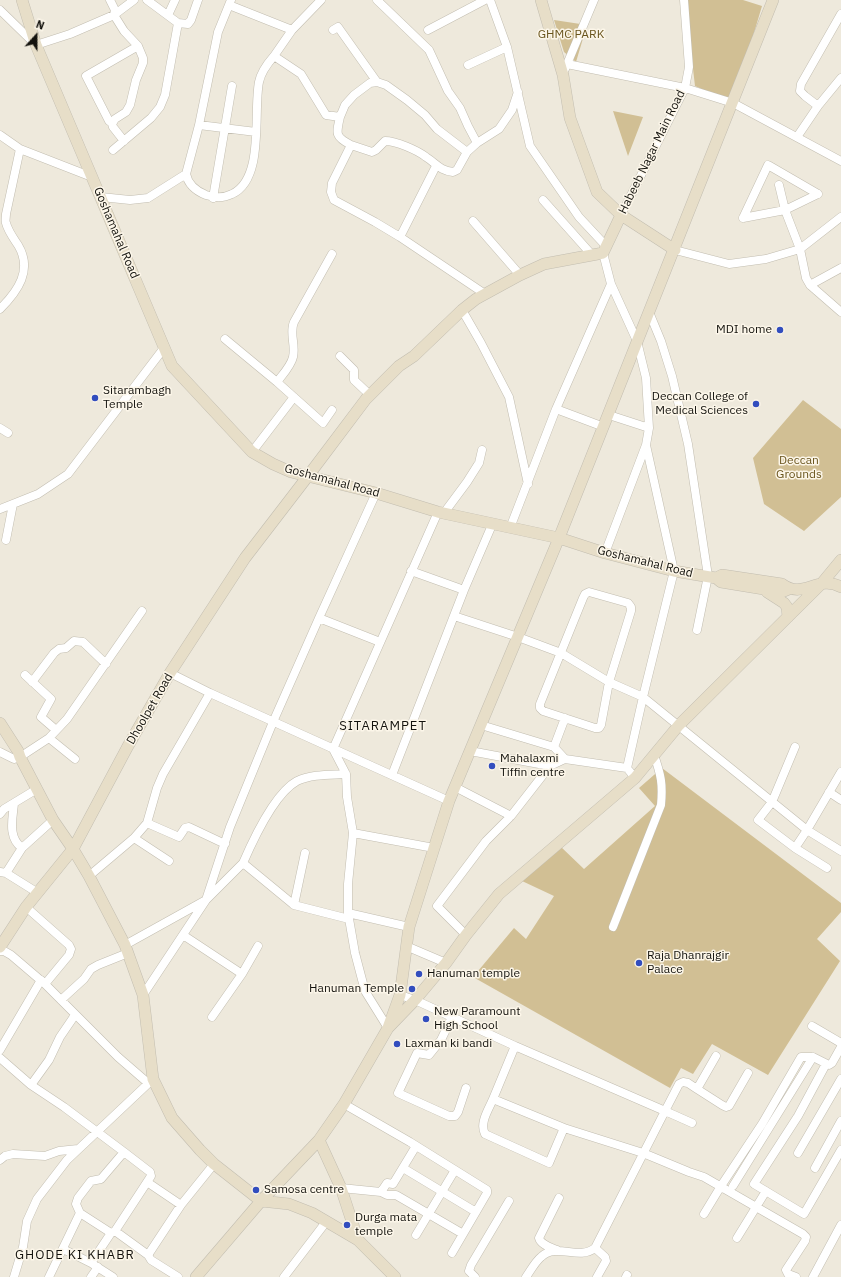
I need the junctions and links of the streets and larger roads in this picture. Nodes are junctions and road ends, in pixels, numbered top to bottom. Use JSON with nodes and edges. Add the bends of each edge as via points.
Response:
{"nodes":[{"id":1,"x":22,"y":0,"type":"edge"},
{"id":2,"x":110,"y":0,"type":"edge"},
{"id":3,"x":134,"y":0,"type":"edge"},
{"id":4,"x":147,"y":0,"type":"edge"},
{"id":5,"x":176,"y":0,"type":"edge"},
{"id":6,"x":198,"y":0,"type":"edge"},
{"id":7,"x":321,"y":0,"type":"edge"},
{"id":8,"x":377,"y":0,"type":"edge"},
{"id":9,"x":485,"y":0,"type":"edge"},
{"id":10,"x":490,"y":0,"type":"edge"},
{"id":11,"x":541,"y":0,"type":"edge"},
{"id":12,"x":594,"y":0,"type":"edge"},
{"id":13,"x":684,"y":0,"type":"edge"},
{"id":14,"x":773,"y":0,"type":"edge"},
{"id":15,"x":230,"y":3,"type":"edge"},
{"id":16,"x":0,"y":10,"type":"edge"},
{"id":17,"x":114,"y":15,"type":"junction"},
{"id":18,"x":168,"y":15,"type":"junction"},
{"id":19,"x":841,"y":15,"type":"edge"},
{"id":20,"x":178,"y":23,"type":"junction"},
{"id":21,"x":292,"y":30,"type":"junction"},
{"id":22,"x":333,"y":30,"type":"dead end"},
{"id":23,"x":428,"y":30,"type":"dead end"},
{"id":24,"x":36,"y":45,"type":"junction"},
{"id":25,"x":138,"y":46,"type":"junction"},
{"id":26,"x":507,"y":47,"type":"junction"},
{"id":27,"x":274,"y":56,"type":"junction"},
{"id":28,"x":567,"y":64,"type":"junction"},
{"id":29,"x":468,"y":65,"type":"dead end"},
{"id":30,"x":563,"y":75,"type":"junction"},
{"id":31,"x":841,"y":78,"type":"edge"},
{"id":32,"x":377,"y":82,"type":"junction"},
{"id":33,"x":232,"y":86,"type":"dead end"},
{"id":34,"x":685,"y":88,"type":"junction"},
{"id":35,"x":518,"y":92,"type":"junction"},
{"id":36,"x":733,"y":103,"type":"junction"},
{"id":37,"x":818,"y":106,"type":"junction"},
{"id":38,"x":340,"y":117,"type":"junction"},
{"id":39,"x":109,"y":121,"type":"dead end"},
{"id":40,"x":199,"y":125,"type":"junction"},
{"id":41,"x":225,"y":129,"type":"junction"},
{"id":42,"x":256,"y":132,"type":"junction"},
{"id":43,"x":0,"y":135,"type":"edge"},
{"id":44,"x":797,"y":137,"type":"junction"},
{"id":45,"x":124,"y":141,"type":"junction"},
{"id":46,"x":477,"y":143,"type":"junction"},
{"id":47,"x":351,"y":145,"type":"junction"},
{"id":48,"x":20,"y":149,"type":"junction"},
{"id":49,"x":113,"y":150,"type":"dead end"},
{"id":50,"x":467,"y":152,"type":"junction"},
{"id":51,"x":841,"y":161,"type":"edge"},
{"id":52,"x":436,"y":166,"type":"junction"},
{"id":53,"x":186,"y":174,"type":"junction"},
{"id":54,"x":92,"y":177,"type":"junction"},
{"id":55,"x":779,"y":185,"type":"dead end"},
{"id":56,"x":100,"y":197,"type":"junction"},
{"id":57,"x":213,"y":198,"type":"junction"},
{"id":58,"x":543,"y":200,"type":"dead end"},
{"id":59,"x":785,"y":210,"type":"junction"},
{"id":60,"x":621,"y":215,"type":"junction"},
{"id":61,"x":841,"y":217,"type":"edge"},
{"id":62,"x":473,"y":222,"type":"dead end"},
{"id":63,"x":400,"y":237,"type":"junction"},
{"id":64,"x":800,"y":249,"type":"junction"},
{"id":65,"x":675,"y":250,"type":"junction"},
{"id":66,"x":600,"y":251,"type":"junction"},
{"id":67,"x":332,"y":254,"type":"dead end"},
{"id":68,"x":841,"y":268,"type":"edge"},
{"id":69,"x":520,"y":275,"type":"junction"},
{"id":70,"x":611,"y":284,"type":"junction"},
{"id":71,"x":810,"y":285,"type":"junction"},
{"id":72,"x":485,"y":294,"type":"junction"},
{"id":73,"x":0,"y":309,"type":"edge"},
{"id":74,"x":462,"y":310,"type":"junction"},
{"id":75,"x":649,"y":312,"type":"junction"},
{"id":76,"x":841,"y":312,"type":"edge"},
{"id":77,"x":225,"y":339,"type":"dead end"},
{"id":78,"x":637,"y":342,"type":"junction"},
{"id":79,"x":164,"y":348,"type":"junction"},
{"id":80,"x":340,"y":356,"type":"dead end"},
{"id":81,"x":278,"y":382,"type":"junction"},
{"id":82,"x":370,"y":395,"type":"junction"},
{"id":83,"x":294,"y":397,"type":"junction"},
{"id":84,"x":556,"y":409,"type":"junction"},
{"id":85,"x":332,"y":410,"type":"dead end"},
{"id":86,"x":609,"y":415,"type":"junction"},
{"id":87,"x":604,"y":427,"type":"junction"},
{"id":88,"x":0,"y":428,"type":"edge"},
{"id":89,"x":649,"y":428,"type":"junction"},
{"id":90,"x":8,"y":433,"type":"dead end"},
{"id":91,"x":646,"y":445,"type":"junction"},
{"id":92,"x":482,"y":450,"type":"dead end"},
{"id":93,"x":252,"y":452,"type":"junction"},
{"id":94,"x":308,"y":476,"type":"junction"},
{"id":95,"x":528,"y":484,"type":"junction"},
{"id":96,"x":376,"y":493,"type":"junction"},
{"id":97,"x":13,"y":504,"type":"junction"},
{"id":98,"x":0,"y":509,"type":"edge"},
{"id":99,"x":441,"y":513,"type":"junction"},
{"id":100,"x":492,"y":525,"type":"junction"},
{"id":101,"x":510,"y":528,"type":"junction"},
{"id":102,"x":559,"y":538,"type":"junction"},
{"id":103,"x":6,"y":540,"type":"dead end"},
{"id":104,"x":605,"y":553,"type":"junction"},
{"id":105,"x":841,"y":560,"type":"edge"},
{"id":106,"x":411,"y":571,"type":"junction"},
{"id":107,"x":674,"y":571,"type":"junction"},
{"id":108,"x":712,"y":577,"type":"junction"},
{"id":109,"x":822,"y":583,"type":"junction"},
{"id":110,"x":841,"y":587,"type":"edge"},
{"id":111,"x":758,"y":588,"type":"junction"},
{"id":112,"x":789,"y":589,"type":"junction"},
{"id":113,"x":464,"y":590,"type":"junction"},
{"id":114,"x":142,"y":611,"type":"dead end"},
{"id":115,"x":454,"y":616,"type":"junction"},
{"id":116,"x":788,"y":617,"type":"junction"},
{"id":117,"x":318,"y":618,"type":"junction"},
{"id":118,"x":697,"y":630,"type":"dead end"},
{"id":119,"x":518,"y":637,"type":"junction"},
{"id":120,"x":380,"y":642,"type":"junction"},
{"id":121,"x":561,"y":653,"type":"junction"},
{"id":122,"x":106,"y":664,"type":"junction"},
{"id":123,"x":170,"y":674,"type":"junction"},
{"id":124,"x":25,"y":675,"type":"dead end"},
{"id":125,"x":32,"y":682,"type":"junction"},
{"id":126,"x":610,"y":682,"type":"junction"},
{"id":127,"x":210,"y":693,"type":"junction"},
{"id":128,"x":643,"y":696,"type":"junction"},
{"id":129,"x":565,"y":718,"type":"junction"},
{"id":130,"x":274,"y":722,"type":"junction"},
{"id":131,"x":0,"y":723,"type":"edge"},
{"id":132,"x":481,"y":725,"type":"junction"},
{"id":133,"x":679,"y":725,"type":"junction"},
{"id":134,"x":56,"y":730,"type":"junction"},
{"id":135,"x":49,"y":738,"type":"junction"},
{"id":136,"x":554,"y":747,"type":"junction"},
{"id":137,"x":795,"y":747,"type":"dead end"},
{"id":138,"x":333,"y":748,"type":"junction"},
{"id":139,"x":470,"y":751,"type":"junction"},
{"id":140,"x":0,"y":752,"type":"edge"},
{"id":141,"x":654,"y":755,"type":"junction"},
{"id":142,"x":20,"y":757,"type":"junction"},
{"id":143,"x":75,"y":759,"type":"dead end"},
{"id":144,"x":565,"y":759,"type":"junction"},
{"id":145,"x":550,"y":766,"type":"junction"},
{"id":146,"x":627,"y":768,"type":"junction"},
{"id":147,"x":841,"y":772,"type":"edge"},
{"id":148,"x":346,"y":774,"type":"junction"},
{"id":149,"x":392,"y":775,"type":"junction"},
{"id":150,"x":635,"y":778,"type":"junction"},
{"id":151,"x":455,"y":787,"type":"junction"},
{"id":152,"x":37,"y":789,"type":"junction"},
{"id":153,"x":829,"y":792,"type":"junction"},
{"id":154,"x":841,"y":800,"type":"edge"},
{"id":155,"x":449,"y":801,"type":"junction"},
{"id":156,"x":772,"y":802,"type":"junction"},
{"id":157,"x":14,"y":803,"type":"junction"},
{"id":158,"x":0,"y":814,"type":"edge"},
{"id":159,"x":511,"y":816,"type":"junction"},
{"id":160,"x":53,"y":820,"type":"junction"},
{"id":161,"x":147,"y":823,"type":"junction"},
{"id":162,"x":807,"y":830,"type":"junction"},
{"id":163,"x":353,"y":833,"type":"junction"},
{"id":164,"x":134,"y":838,"type":"junction"},
{"id":165,"x":224,"y":844,"type":"junction"},
{"id":166,"x":22,"y":848,"type":"junction"},
{"id":167,"x":434,"y":848,"type":"junction"},
{"id":168,"x":795,"y":848,"type":"junction"},
{"id":169,"x":73,"y":849,"type":"junction"},
{"id":170,"x":841,"y":850,"type":"edge"},
{"id":171,"x":306,"y":853,"type":"dead end"},
{"id":172,"x":169,"y":861,"type":"dead end"},
{"id":173,"x":243,"y":863,"type":"junction"},
{"id":174,"x":827,"y":868,"type":"dead end"},
{"id":175,"x":3,"y":872,"type":"edge"},
{"id":176,"x":89,"y":876,"type":"junction"},
{"id":177,"x":38,"y":892,"type":"junction"},
{"id":178,"x":206,"y":900,"type":"junction"},
{"id":179,"x":294,"y":905,"type":"junction"},
{"id":180,"x":26,"y":907,"type":"junction"},
{"id":181,"x":349,"y":916,"type":"junction"},
{"id":182,"x":408,"y":927,"type":"junction"},
{"id":183,"x":613,"y":927,"type":"dead end"},
{"id":184,"x":183,"y":935,"type":"junction"},
{"id":185,"x":466,"y":935,"type":"junction"},
{"id":186,"x":258,"y":946,"type":"dead end"},
{"id":187,"x":406,"y":946,"type":"junction"},
{"id":188,"x":0,"y":947,"type":"edge"},
{"id":189,"x":127,"y":949,"type":"junction"},
{"id":190,"x":0,"y":951,"type":"edge"},
{"id":191,"x":446,"y":963,"type":"junction"},
{"id":192,"x":242,"y":974,"type":"junction"},
{"id":193,"x":43,"y":982,"type":"junction"},
{"id":194,"x":143,"y":995,"type":"junction"},
{"id":195,"x":400,"y":995,"type":"junction"},
{"id":196,"x":61,"y":1000,"type":"junction"},
{"id":197,"x":415,"y":1000,"type":"junction"},
{"id":198,"x":75,"y":1015,"type":"junction"},
{"id":199,"x":212,"y":1017,"type":"dead end"},
{"id":200,"x":452,"y":1017,"type":"junction"},
{"id":201,"x":812,"y":1026,"type":"dead end"},
{"id":202,"x":388,"y":1028,"type":"junction"},
{"id":203,"x":841,"y":1043,"type":"edge"},
{"id":204,"x":515,"y":1046,"type":"junction"},
{"id":205,"x":841,"y":1047,"type":"edge"},
{"id":206,"x":0,"y":1050,"type":"edge"},
{"id":207,"x":716,"y":1056,"type":"dead end"},
{"id":208,"x":813,"y":1057,"type":"junction"},
{"id":209,"x":0,"y":1058,"type":"edge"},
{"id":210,"x":826,"y":1064,"type":"junction"},
{"id":211,"x":748,"y":1073,"type":"dead end"},
{"id":212,"x":841,"y":1079,"type":"edge"},
{"id":213,"x":150,"y":1081,"type":"junction"},
{"id":214,"x":31,"y":1085,"type":"junction"},
{"id":215,"x":466,"y":1088,"type":"dead end"},
{"id":216,"x":697,"y":1089,"type":"junction"},
{"id":217,"x":493,"y":1099,"type":"junction"},
{"id":218,"x":344,"y":1104,"type":"junction"},
{"id":219,"x":665,"y":1111,"type":"junction"},
{"id":220,"x":841,"y":1121,"type":"edge"},
{"id":221,"x":692,"y":1122,"type":"dead end"},
{"id":222,"x":564,"y":1128,"type":"junction"},
{"id":223,"x":97,"y":1131,"type":"junction"},
{"id":224,"x":319,"y":1140,"type":"junction"},
{"id":225,"x":416,"y":1146,"type":"junction"},
{"id":226,"x":78,"y":1149,"type":"junction"},
{"id":227,"x":841,"y":1150,"type":"edge"},
{"id":228,"x":124,"y":1152,"type":"junction"},
{"id":229,"x":643,"y":1153,"type":"junction"},
{"id":230,"x":798,"y":1153,"type":"dead end"},
{"id":231,"x":0,"y":1160,"type":"edge"},
{"id":232,"x":214,"y":1164,"type":"junction"},
{"id":233,"x":403,"y":1168,"type":"junction"},
{"id":234,"x":815,"y":1168,"type":"dead end"},
{"id":235,"x":455,"y":1170,"type":"junction"},
{"id":236,"x":146,"y":1182,"type":"junction"},
{"id":237,"x":721,"y":1186,"type":"junction"},
{"id":238,"x":733,"y":1186,"type":"dead end"},
{"id":239,"x":341,"y":1188,"type":"junction"},
{"id":240,"x":766,"y":1191,"type":"junction"},
{"id":241,"x":381,"y":1192,"type":"junction"},
{"id":242,"x":442,"y":1192,"type":"junction"},
{"id":243,"x":558,"y":1198,"type":"dead end"},
{"id":244,"x":261,"y":1201,"type":"junction"},
{"id":245,"x":509,"y":1202,"type":"dead end"},
{"id":246,"x":180,"y":1206,"type":"junction"},
{"id":247,"x":756,"y":1207,"type":"junction"},
{"id":248,"x":476,"y":1212,"type":"junction"},
{"id":249,"x":80,"y":1213,"type":"junction"},
{"id":250,"x":428,"y":1214,"type":"junction"},
{"id":251,"x":704,"y":1214,"type":"dead end"},
{"id":252,"x":326,"y":1222,"type":"junction"},
{"id":253,"x":841,"y":1225,"type":"edge"},
{"id":254,"x":113,"y":1232,"type":"junction"},
{"id":255,"x":463,"y":1234,"type":"junction"},
{"id":256,"x":416,"y":1235,"type":"dead end"},
{"id":257,"x":737,"y":1238,"type":"dead end"},
{"id":258,"x":358,"y":1240,"type":"junction"},
{"id":259,"x":595,"y":1248,"type":"junction"},
{"id":260,"x":62,"y":1249,"type":"junction"},
{"id":261,"x":557,"y":1250,"type":"junction"},
{"id":262,"x":452,"y":1253,"type":"dead end"},
{"id":263,"x":148,"y":1254,"type":"junction"},
{"id":264,"x":95,"y":1265,"type":"junction"},
{"id":265,"x":14,"y":1277,"type":"edge"},
{"id":266,"x":49,"y":1277,"type":"edge"},
{"id":267,"x":91,"y":1277,"type":"edge"},
{"id":268,"x":113,"y":1277,"type":"edge"},
{"id":269,"x":178,"y":1277,"type":"edge"},
{"id":270,"x":196,"y":1277,"type":"edge"},
{"id":271,"x":284,"y":1277,"type":"edge"},
{"id":272,"x":395,"y":1277,"type":"edge"},
{"id":273,"x":475,"y":1277,"type":"edge"},
{"id":274,"x":526,"y":1277,"type":"edge"},
{"id":275,"x":597,"y":1277,"type":"edge"},
{"id":276,"x":796,"y":1277,"type":"edge"},
{"id":277,"x":812,"y":1277,"type":"edge"}],
"edges":[{"from":1,"to":24,"type":"street","name":"Goshamahal Road"},
{"from":2,"to":17,"type":"street","via":[[115,10]]},
{"from":3,"to":17,"type":"street"},
{"from":4,"to":18,"type":"street"},
{"from":5,"to":18,"type":"street"},
{"from":6,"to":20,"type":"street","via":[[188,24]]},
{"from":7,"to":21,"type":"street"},
{"from":8,"to":46,"type":"street","via":[[429,50],[448,92],[460,108]]},
{"from":9,"to":23,"type":"street"},
{"from":10,"to":26,"type":"street"},
{"from":11,"to":30,"type":"street"},
{"from":12,"to":28,"type":"street"},
{"from":13,"to":34,"type":"street","name":"Habeeb Nagar Main Road","via":[[689,67]]},
{"from":14,"to":36,"type":"street"},
{"from":15,"to":21,"type":"street"},
{"from":15,"to":40,"type":"street","via":[[218,32]]},
{"from":16,"to":24,"type":"street"},
{"from":17,"to":24,"type":"street"},
{"from":17,"to":25,"type":"street"},
{"from":18,"to":20,"type":"street"},
{"from":19,"to":37,"type":"street","via":[[801,84],[800,91]]},
{"from":20,"to":45,"type":"street","via":[[165,95],[160,107]]},
{"from":21,"to":27,"type":"street"},
{"from":22,"to":32,"type":"street","via":[[338,28]]},
{"from":24,"to":54,"type":"street","name":"Goshamahal Road"},
{"from":25,"to":39,"type":"street","via":[[86,76]]},
{"from":25,"to":45,"type":"street","via":[[143,63],[130,105],[112,124]]},
{"from":26,"to":29,"type":"street"},
{"from":26,"to":35,"type":"street"},
{"from":27,"to":38,"type":"street","via":[[301,74],[326,115]]},
{"from":27,"to":42,"type":"street","via":[[263,69],[259,83]]},
{"from":28,"to":30,"type":"street"},
{"from":28,"to":34,"type":"street"},
{"from":30,"to":60,"type":"street","via":[[570,118],[597,192]]},
{"from":31,"to":37,"type":"street"},
{"from":32,"to":38,"type":"street","via":[[370,83],[354,95],[345,105]]},
{"from":32,"to":50,"type":"street","via":[[386,85],[407,100],[437,129]]},
{"from":33,"to":41,"type":"street"},
{"from":34,"to":36,"type":"street"},
{"from":34,"to":60,"type":"street","name":"Habeeb Nagar Main Road"},
{"from":35,"to":46,"type":"street","via":[[512,110],[498,129]]},
{"from":35,"to":66,"type":"street","via":[[530,146]]},
{"from":36,"to":44,"type":"street"},
{"from":36,"to":65,"type":"street"},
{"from":37,"to":44,"type":"street"},
{"from":38,"to":47,"type":"street","via":[[338,137]]},
{"from":40,"to":41,"type":"street"},
{"from":40,"to":53,"type":"street"},
{"from":41,"to":42,"type":"street"},
{"from":41,"to":57,"type":"street"},
{"from":42,"to":57,"type":"street","via":[[250,175],[239,191]]},
{"from":43,"to":48,"type":"street"},
{"from":44,"to":51,"type":"street"},
{"from":45,"to":49,"type":"street"},
{"from":46,"to":50,"type":"street"},
{"from":47,"to":52,"type":"street","via":[[372,152],[385,141],[392,141],[420,153]]},
{"from":47,"to":63,"type":"street","via":[[332,183],[331,192],[334,200]]},
{"from":48,"to":54,"type":"street"},
{"from":48,"to":73,"type":"street","via":[[6,223],[21,250],[25,266],[22,281]]},
{"from":50,"to":52,"type":"street","via":[[453,172]]},
{"from":52,"to":63,"type":"street"},
{"from":53,"to":56,"type":"street","via":[[166,184],[148,198],[130,200]]},
{"from":53,"to":57,"type":"street","via":[[187,180],[198,192]]},
{"from":54,"to":56,"type":"street","name":"Goshamahal Road"},
{"from":55,"to":59,"type":"street"},
{"from":56,"to":79,"type":"street","name":"Goshamahal Road"},
{"from":58,"to":66,"type":"street"},
{"from":59,"to":59,"type":"street","via":[[818,194],[768,165],[743,218]]},
{"from":59,"to":64,"type":"street"},
{"from":60,"to":65,"type":"street"},
{"from":60,"to":66,"type":"street","name":"Habeeb Nagar Main Road"},
{"from":61,"to":64,"type":"street"},
{"from":62,"to":69,"type":"street"},
{"from":63,"to":72,"type":"street"},
{"from":64,"to":65,"type":"street","via":[[766,259],[729,264]]},
{"from":64,"to":71,"type":"street"},
{"from":65,"to":75,"type":"street"},
{"from":66,"to":69,"type":"street","name":"Dhoolpet Road","via":[[544,264]]},
{"from":66,"to":70,"type":"street"},
{"from":67,"to":81,"type":"street","via":[[294,322],[294,356]]},
{"from":68,"to":71,"type":"street"},
{"from":69,"to":72,"type":"street","name":"Dhoolpet Road"},
{"from":70,"to":78,"type":"street"},
{"from":70,"to":84,"type":"street"},
{"from":71,"to":76,"type":"street"},
{"from":72,"to":74,"type":"street","name":"Dhoolpet Road"},
{"from":74,"to":82,"type":"street","name":"Dhoolpet Road"},
{"from":74,"to":95,"type":"street","via":[[509,397]]},
{"from":75,"to":78,"type":"street"},
{"from":75,"to":108,"type":"street","via":[[661,341],[679,402]]},
{"from":77,"to":81,"type":"street"},
{"from":78,"to":86,"type":"street"},
{"from":78,"to":89,"type":"street","via":[[646,378]]},
{"from":79,"to":93,"type":"street","name":"Goshamahal Road","via":[[172,366]]},
{"from":79,"to":97,"type":"street","via":[[68,474],[38,494]]},
{"from":80,"to":82,"type":"street","via":[[354,370],[354,380]]},
{"from":81,"to":83,"type":"street"},
{"from":82,"to":94,"type":"street","name":"Dhoolpet Road"},
{"from":83,"to":85,"type":"street","via":[[323,424]]},
{"from":83,"to":93,"type":"street"},
{"from":84,"to":87,"type":"street"},
{"from":84,"to":95,"type":"street"},
{"from":86,"to":87,"type":"street"},
{"from":86,"to":89,"type":"street"},
{"from":87,"to":102,"type":"street"},
{"from":88,"to":90,"type":"street"},
{"from":89,"to":91,"type":"street"},
{"from":91,"to":104,"type":"street"},
{"from":91,"to":107,"type":"street"},
{"from":92,"to":99,"type":"street","via":[[479,463],[467,482]]},
{"from":93,"to":94,"type":"street","name":"Goshamahal Road","via":[[291,472]]},
{"from":94,"to":96,"type":"street","name":"Goshamahal Road"},
{"from":94,"to":123,"type":"street","name":"Dhoolpet Road","via":[[245,558]]},
{"from":95,"to":101,"type":"street"},
{"from":96,"to":99,"type":"street","name":"Goshamahal Road"},
{"from":96,"to":117,"type":"street"},
{"from":97,"to":98,"type":"street"},
{"from":97,"to":103,"type":"street"},
{"from":99,"to":100,"type":"street","name":"Goshamahal Road"},
{"from":99,"to":106,"type":"street"},
{"from":100,"to":101,"type":"street","name":"Goshamahal Road"},
{"from":100,"to":113,"type":"street"},
{"from":101,"to":102,"type":"street","name":"Goshamahal Road"},
{"from":102,"to":104,"type":"street","name":"Goshamahal Road"},
{"from":102,"to":119,"type":"street"},
{"from":104,"to":107,"type":"street","name":"Goshamahal Road"},
{"from":105,"to":109,"type":"street"},
{"from":106,"to":113,"type":"street"},
{"from":106,"to":120,"type":"street"},
{"from":107,"to":108,"type":"street","name":"Goshamahal Road"},
{"from":107,"to":128,"type":"street"},
{"from":108,"to":111,"type":"street","via":[[721,582]]},
{"from":108,"to":112,"type":"street","name":"Goshamahal Road","via":[[722,574],[782,584]]},
{"from":108,"to":118,"type":"street"},
{"from":109,"to":110,"type":"street","name":"Goshamahal Road","via":[[834,583]]},
{"from":109,"to":112,"type":"street","name":"Goshamahal Road","via":[[800,590]]},
{"from":109,"to":116,"type":"street"},
{"from":111,"to":112,"type":"street","via":[[782,592]]},
{"from":111,"to":116,"type":"street","via":[[771,593],[784,603]]},
{"from":113,"to":115,"type":"street"},
{"from":114,"to":122,"type":"street"},
{"from":115,"to":119,"type":"street"},
{"from":115,"to":149,"type":"street"},
{"from":116,"to":133,"type":"street"},
{"from":117,"to":120,"type":"street"},
{"from":117,"to":130,"type":"street"},
{"from":119,"to":121,"type":"street"},
{"from":119,"to":132,"type":"street"},
{"from":120,"to":138,"type":"street"},
{"from":121,"to":126,"type":"street"},
{"from":121,"to":126,"type":"street","via":[[585,594],[589,592],[628,603],[631,611]]},
{"from":121,"to":129,"type":"street","via":[[540,708]]},
{"from":122,"to":125,"type":"street","via":[[83,642],[74,642],[54,653]]},
{"from":122,"to":134,"type":"street","via":[[67,719]]},
{"from":123,"to":127,"type":"street"},
{"from":123,"to":169,"type":"street","name":"Dhoolpet Road"},
{"from":124,"to":125,"type":"street"},
{"from":125,"to":134,"type":"street","via":[[52,699],[41,717]]},
{"from":126,"to":128,"type":"street"},
{"from":126,"to":129,"type":"street","via":[[599,728]]},
{"from":127,"to":130,"type":"street"},
{"from":127,"to":161,"type":"street","via":[[163,774]]},
{"from":128,"to":133,"type":"street"},
{"from":128,"to":146,"type":"street"},
{"from":129,"to":136,"type":"street"},
{"from":130,"to":138,"type":"street"},
{"from":130,"to":165,"type":"street"},
{"from":131,"to":142,"type":"street"},
{"from":132,"to":136,"type":"street"},
{"from":132,"to":139,"type":"street"},
{"from":133,"to":141,"type":"street"},
{"from":133,"to":156,"type":"street"},
{"from":134,"to":135,"type":"street"},
{"from":135,"to":142,"type":"street"},
{"from":135,"to":143,"type":"street"},
{"from":136,"to":144,"type":"street"},
{"from":137,"to":156,"type":"street"},
{"from":138,"to":148,"type":"street"},
{"from":138,"to":149,"type":"street"},
{"from":139,"to":145,"type":"street"},
{"from":139,"to":151,"type":"street"},
{"from":140,"to":142,"type":"street","via":[[14,759]]},
{"from":141,"to":150,"type":"street"},
{"from":141,"to":183,"type":"street","via":[[661,774],[661,805]]},
{"from":142,"to":152,"type":"street"},
{"from":144,"to":145,"type":"street"},
{"from":144,"to":146,"type":"street"},
{"from":145,"to":159,"type":"street"},
{"from":146,"to":150,"type":"street"},
{"from":147,"to":153,"type":"street"},
{"from":148,"to":163,"type":"street"},
{"from":148,"to":173,"type":"street","via":[[313,776],[297,782],[283,793],[256,834]]},
{"from":149,"to":155,"type":"street"},
{"from":150,"to":185,"type":"street","via":[[499,894]]},
{"from":151,"to":155,"type":"street"},
{"from":151,"to":159,"type":"street"},
{"from":152,"to":157,"type":"street"},
{"from":152,"to":160,"type":"street"},
{"from":153,"to":154,"type":"street"},
{"from":153,"to":162,"type":"street"},
{"from":155,"to":167,"type":"street"},
{"from":156,"to":162,"type":"street"},
{"from":156,"to":168,"type":"street","via":[[758,820]]},
{"from":157,"to":158,"type":"street"},
{"from":157,"to":166,"type":"street","via":[[12,828],[18,845]]},
{"from":159,"to":185,"type":"street","via":[[486,841],[438,906]]},
{"from":160,"to":166,"type":"street"},
{"from":160,"to":169,"type":"street"},
{"from":161,"to":164,"type":"street"},
{"from":161,"to":165,"type":"street","via":[[178,837],[188,827]]},
{"from":162,"to":168,"type":"street"},
{"from":162,"to":170,"type":"street"},
{"from":163,"to":167,"type":"street"},
{"from":163,"to":181,"type":"street","via":[[348,884]]},
{"from":164,"to":172,"type":"street"},
{"from":164,"to":176,"type":"street"},
{"from":165,"to":178,"type":"street"},
{"from":166,"to":175,"type":"street"},
{"from":167,"to":182,"type":"street"},
{"from":168,"to":174,"type":"street"},
{"from":169,"to":176,"type":"street"},
{"from":169,"to":177,"type":"street","name":"Dhoolpet Road"},
{"from":171,"to":179,"type":"street"},
{"from":173,"to":178,"type":"street"},
{"from":173,"to":179,"type":"street"},
{"from":175,"to":177,"type":"street"},
{"from":176,"to":189,"type":"street"},
{"from":177,"to":180,"type":"street","name":"Dhoolpet Road"},
{"from":178,"to":184,"type":"street"},
{"from":178,"to":189,"type":"street"},
{"from":179,"to":181,"type":"street"},
{"from":180,"to":188,"type":"street","name":"Dhoolpet Road"},
{"from":180,"to":193,"type":"street","via":[[71,949],[69,955]]},
{"from":181,"to":182,"type":"street"},
{"from":181,"to":202,"type":"street","via":[[365,991]]},
{"from":182,"to":187,"type":"street"},
{"from":184,"to":192,"type":"street"},
{"from":184,"to":194,"type":"street"},
{"from":185,"to":191,"type":"street"},
{"from":186,"to":192,"type":"street"},
{"from":187,"to":191,"type":"street"},
{"from":187,"to":195,"type":"street"},
{"from":189,"to":194,"type":"street"},
{"from":189,"to":196,"type":"street","via":[[91,969]]},
{"from":190,"to":193,"type":"street","via":[[11,955]]},
{"from":191,"to":197,"type":"street"},
{"from":192,"to":199,"type":"street"},
{"from":193,"to":196,"type":"street"},
{"from":193,"to":206,"type":"street"},
{"from":194,"to":213,"type":"street"},
{"from":195,"to":197,"type":"street"},
{"from":195,"to":202,"type":"street"},
{"from":196,"to":198,"type":"street"},
{"from":197,"to":200,"type":"street"},
{"from":197,"to":202,"type":"street"},
{"from":198,"to":213,"type":"street","via":[[118,1058]]},
{"from":198,"to":214,"type":"street"},
{"from":200,"to":204,"type":"street"},
{"from":200,"to":215,"type":"street","via":[[441,1040],[429,1055],[417,1053],[398,1093],[449,1116],[455,1116]]},
{"from":201,"to":203,"type":"street"},
{"from":202,"to":218,"type":"street"},
{"from":204,"to":217,"type":"street"},
{"from":204,"to":219,"type":"street"},
{"from":205,"to":210,"type":"street","via":[[832,1063]]},
{"from":207,"to":216,"type":"street"},
{"from":208,"to":210,"type":"street"},
{"from":208,"to":237,"type":"street","via":[[800,1056],[762,1124]]},
{"from":208,"to":238,"type":"street"},
{"from":209,"to":214,"type":"street"},
{"from":210,"to":240,"type":"street","via":[[798,1116],[754,1184]]},
{"from":211,"to":216,"type":"street","via":[[729,1106]]},
{"from":212,"to":230,"type":"street"},
{"from":213,"to":223,"type":"street"},
{"from":213,"to":232,"type":"street","via":[[172,1118]]},
{"from":214,"to":223,"type":"street"},
{"from":216,"to":219,"type":"street","via":[[683,1082],[679,1084]]},
{"from":217,"to":222,"type":"street"},
{"from":217,"to":222,"type":"street","via":[[483,1124],[485,1134],[549,1163]]},
{"from":218,"to":224,"type":"street"},
{"from":218,"to":225,"type":"street"},
{"from":219,"to":221,"type":"street"},
{"from":219,"to":229,"type":"street"},
{"from":220,"to":234,"type":"street"},
{"from":222,"to":229,"type":"street"},
{"from":223,"to":226,"type":"street"},
{"from":223,"to":228,"type":"street"},
{"from":224,"to":239,"type":"street"},
{"from":224,"to":244,"type":"street"},
{"from":225,"to":233,"type":"street"},
{"from":225,"to":235,"type":"street"},
{"from":226,"to":231,"type":"street","via":[[45,1156],[13,1154]]},
{"from":226,"to":265,"type":"street","via":[[54,1175],[37,1199],[27,1221]]},
{"from":227,"to":240,"type":"street","via":[[804,1214]]},
{"from":228,"to":236,"type":"street","via":[[150,1172],[151,1176]]},
{"from":228,"to":249,"type":"street","via":[[101,1179],[91,1181],[78,1198],[76,1204]]},
{"from":229,"to":237,"type":"street"},
{"from":229,"to":259,"type":"street"},
{"from":232,"to":244,"type":"street"},
{"from":232,"to":246,"type":"street"},
{"from":233,"to":241,"type":"street","via":[[393,1184],[387,1183]]},
{"from":233,"to":242,"type":"street"},
{"from":235,"to":242,"type":"street"},
{"from":235,"to":248,"type":"street","via":[[487,1190]]},
{"from":236,"to":246,"type":"street"},
{"from":236,"to":254,"type":"street"},
{"from":237,"to":247,"type":"street"},
{"from":237,"to":251,"type":"street"},
{"from":239,"to":241,"type":"street"},
{"from":239,"to":258,"type":"street"},
{"from":240,"to":247,"type":"street"},
{"from":241,"to":250,"type":"street","via":[[396,1195]]},
{"from":242,"to":248,"type":"street"},
{"from":242,"to":250,"type":"street"},
{"from":243,"to":261,"type":"street","via":[[539,1238],[544,1244]]},
{"from":244,"to":252,"type":"street","via":[[289,1204]]},
{"from":244,"to":270,"type":"street"},
{"from":245,"to":273,"type":"street","via":[[471,1265],[469,1271]]},
{"from":246,"to":263,"type":"street"},
{"from":247,"to":257,"type":"street"},
{"from":247,"to":276,"type":"street","via":[[806,1237],[786,1270],[788,1274]]},
{"from":248,"to":255,"type":"street"},
{"from":249,"to":254,"type":"street"},
{"from":249,"to":260,"type":"street"},
{"from":250,"to":255,"type":"street"},
{"from":250,"to":256,"type":"street"},
{"from":252,"to":258,"type":"street"},
{"from":252,"to":271,"type":"street"},
{"from":253,"to":277,"type":"street"},
{"from":254,"to":263,"type":"street"},
{"from":254,"to":264,"type":"street"},
{"from":255,"to":262,"type":"street"},
{"from":258,"to":272,"type":"street"},
{"from":259,"to":261,"type":"street","via":[[585,1253]]},
{"from":259,"to":275,"type":"street","via":[[605,1256],[606,1261]]},
{"from":260,"to":264,"type":"street"},
{"from":260,"to":266,"type":"street"},
{"from":261,"to":274,"type":"street","via":[[542,1256]]},
{"from":263,"to":269,"type":"street","via":[[151,1260]]},
{"from":264,"to":267,"type":"street"},
{"from":264,"to":268,"type":"street"}]}
